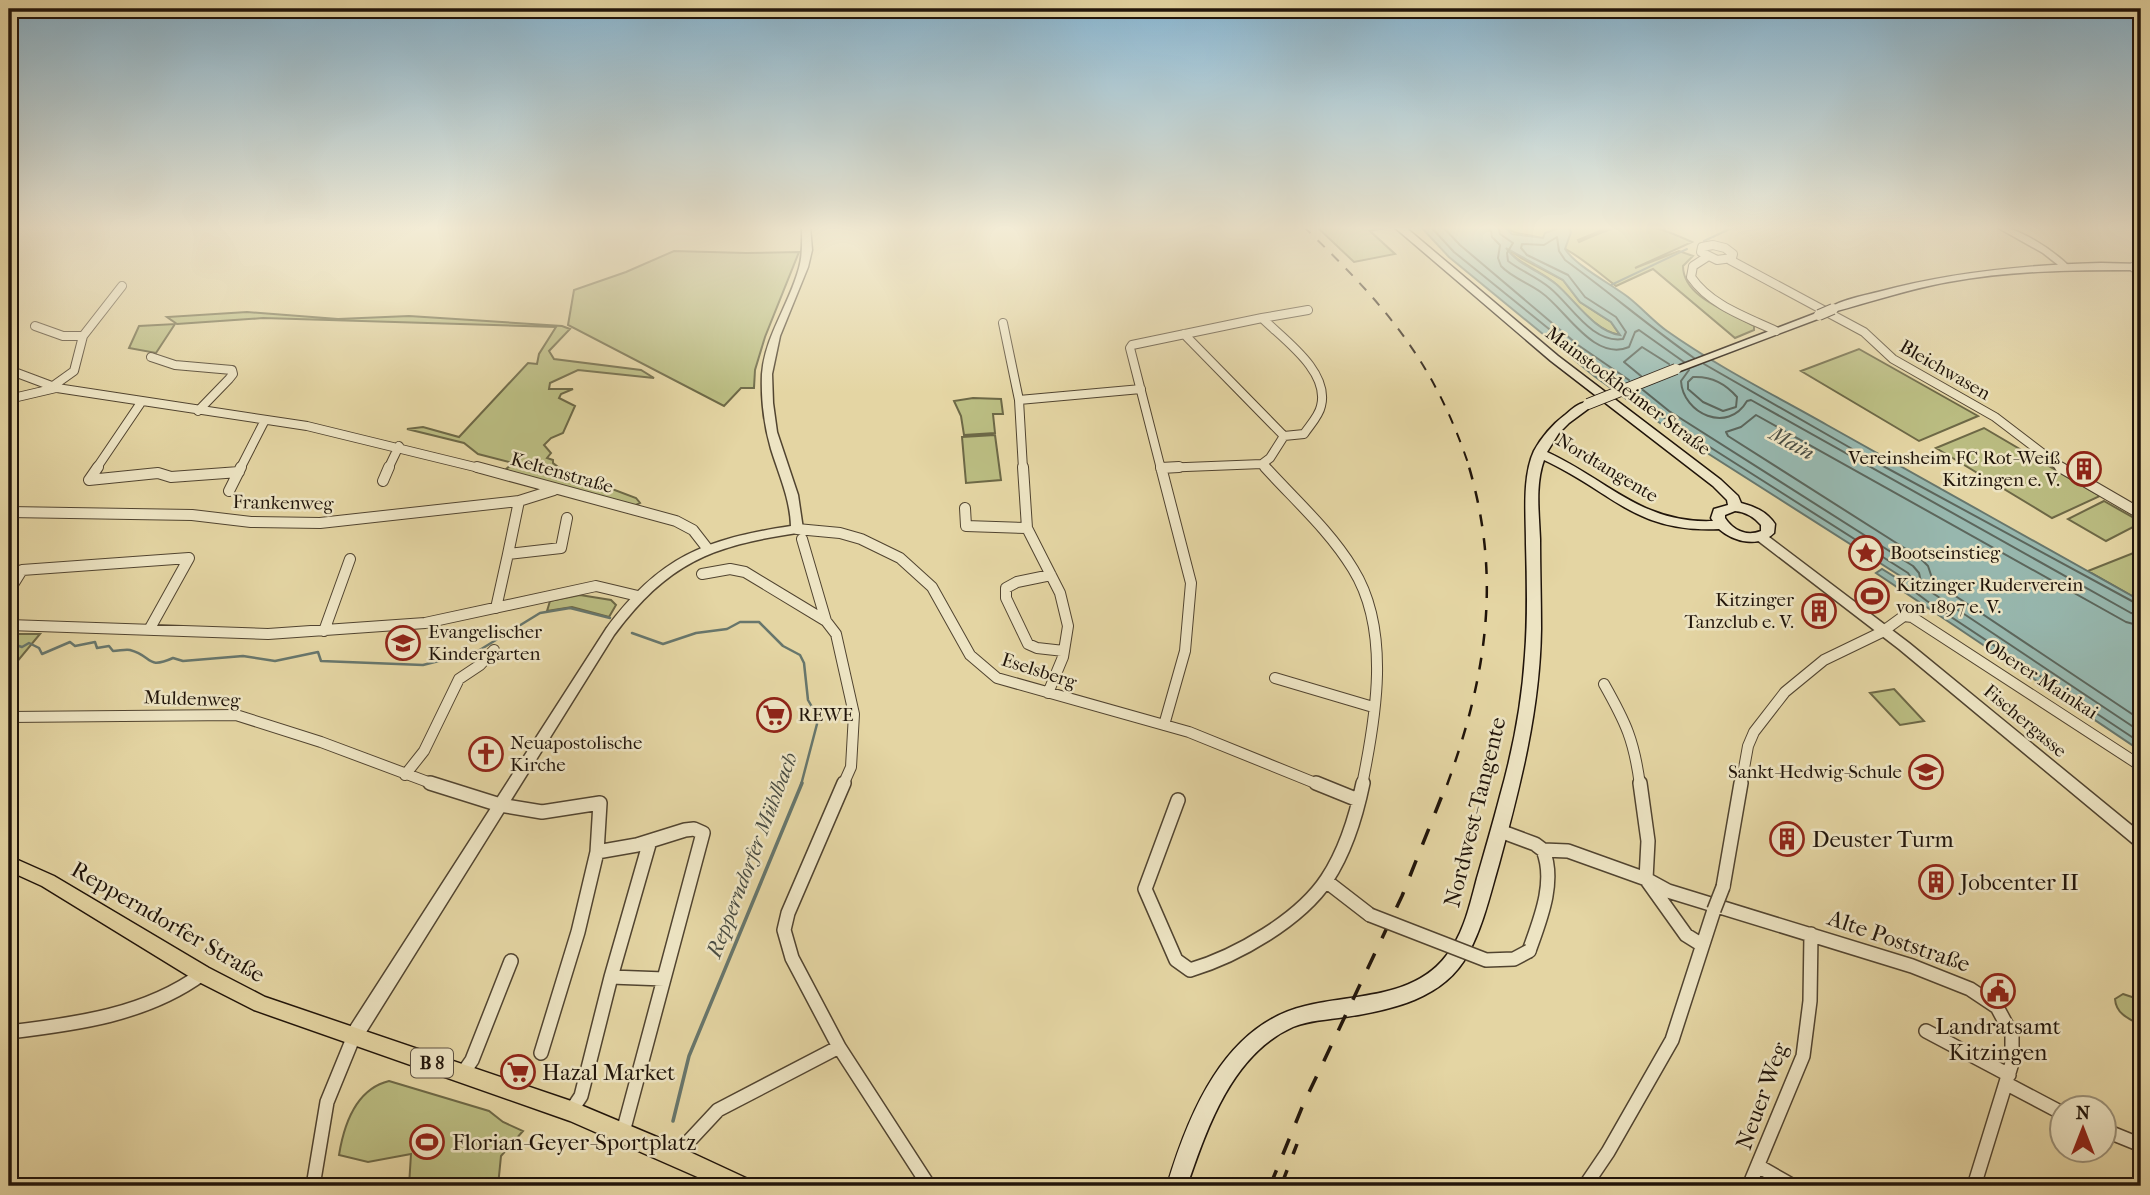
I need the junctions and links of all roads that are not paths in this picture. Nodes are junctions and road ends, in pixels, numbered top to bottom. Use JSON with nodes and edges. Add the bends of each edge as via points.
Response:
{"nodes":[{"id":1,"x":797,"y":282,"type":"edge"},
{"id":2,"x":1461,"y":282,"type":"edge"},
{"id":3,"x":1693,"y":282,"type":"edge"},
{"id":4,"x":1771,"y":282,"type":"edge"},
{"id":5,"x":1926,"y":282,"type":"edge"},
{"id":6,"x":122,"y":286,"type":"dead end"},
{"id":7,"x":1308,"y":310,"type":"dead end"},
{"id":8,"x":1262,"y":318,"type":"junction"},
{"id":9,"x":1003,"y":323,"type":"dead end"},
{"id":10,"x":35,"y":326,"type":"dead end"},
{"id":11,"x":1776,"y":331,"type":"junction"},
{"id":12,"x":1184,"y":334,"type":"junction"},
{"id":13,"x":83,"y":336,"type":"junction"},
{"id":14,"x":151,"y":357,"type":"dead end"},
{"id":15,"x":9,"y":370,"type":"edge"},
{"id":16,"x":55,"y":387,"type":"junction"},
{"id":17,"x":1141,"y":389,"type":"junction"},
{"id":18,"x":9,"y":399,"type":"edge"},
{"id":19,"x":1018,"y":400,"type":"junction"},
{"id":20,"x":140,"y":404,"type":"junction"},
{"id":21,"x":198,"y":411,"type":"junction"},
{"id":22,"x":265,"y":420,"type":"junction"},
{"id":23,"x":1284,"y":436,"type":"junction"},
{"id":24,"x":399,"y":446,"type":"junction"},
{"id":25,"x":1539,"y":453,"type":"junction"},
{"id":26,"x":1262,"y":464,"type":"junction"},
{"id":27,"x":1161,"y":468,"type":"junction"},
{"id":28,"x":239,"y":472,"type":"junction"},
{"id":29,"x":383,"y":481,"type":"dead end"},
{"id":30,"x":554,"y":490,"type":"junction"},
{"id":31,"x":229,"y":491,"type":"dead end"},
{"id":32,"x":519,"y":501,"type":"junction"},
{"id":33,"x":1735,"y":507,"type":"junction"},
{"id":34,"x":965,"y":508,"type":"dead end"},
{"id":35,"x":9,"y":512,"type":"edge"},
{"id":36,"x":2141,"y":514,"type":"edge"},
{"id":37,"x":567,"y":518,"type":"dead end"},
{"id":38,"x":1721,"y":525,"type":"junction"},
{"id":39,"x":1027,"y":527,"type":"junction"},
{"id":40,"x":799,"y":534,"type":"junction"},
{"id":41,"x":1761,"y":537,"type":"junction"},
{"id":42,"x":707,"y":548,"type":"junction"},
{"id":43,"x":508,"y":554,"type":"junction"},
{"id":44,"x":350,"y":559,"type":"dead end"},
{"id":45,"x":702,"y":574,"type":"dead end"},
{"id":46,"x":1051,"y":575,"type":"junction"},
{"id":47,"x":9,"y":591,"type":"edge"},
{"id":48,"x":638,"y":596,"type":"junction"},
{"id":49,"x":496,"y":608,"type":"junction"},
{"id":50,"x":826,"y":621,"type":"junction"},
{"id":51,"x":9,"y":625,"type":"edge"},
{"id":52,"x":149,"y":630,"type":"junction"},
{"id":53,"x":1885,"y":630,"type":"junction"},
{"id":54,"x":324,"y":631,"type":"junction"},
{"id":55,"x":494,"y":650,"type":"dead end"},
{"id":56,"x":1064,"y":651,"type":"junction"},
{"id":57,"x":1275,"y":678,"type":"dead end"},
{"id":58,"x":1604,"y":684,"type":"dead end"},
{"id":59,"x":1048,"y":693,"type":"junction"},
{"id":60,"x":1373,"y":707,"type":"junction"},
{"id":61,"x":9,"y":717,"type":"edge"},
{"id":62,"x":1164,"y":725,"type":"junction"},
{"id":63,"x":2141,"y":766,"type":"edge"},
{"id":64,"x":405,"y":775,"type":"junction"},
{"id":65,"x":1178,"y":800,"type":"dead end"},
{"id":66,"x":1358,"y":800,"type":"junction"},
{"id":67,"x":500,"y":805,"type":"junction"},
{"id":68,"x":1500,"y":831,"type":"junction"},
{"id":69,"x":650,"y":841,"type":"junction"},
{"id":70,"x":2141,"y":842,"type":"edge"},
{"id":71,"x":1543,"y":850,"type":"junction"},
{"id":72,"x":597,"y":852,"type":"junction"},
{"id":73,"x":9,"y":863,"type":"edge"},
{"id":74,"x":1646,"y":879,"type":"junction"},
{"id":75,"x":1326,"y":881,"type":"junction"},
{"id":76,"x":1811,"y":934,"type":"junction"},
{"id":77,"x":1702,"y":945,"type":"junction"},
{"id":78,"x":511,"y":961,"type":"dead end"},
{"id":79,"x":202,"y":974,"type":"junction"},
{"id":80,"x":611,"y":977,"type":"junction"},
{"id":81,"x":664,"y":979,"type":"junction"},
{"id":82,"x":1926,"y":1031,"type":"dead end"},
{"id":83,"x":9,"y":1032,"type":"edge"},
{"id":84,"x":355,"y":1036,"type":"junction"},
{"id":85,"x":839,"y":1047,"type":"junction"},
{"id":86,"x":541,"y":1053,"type":"dead end"},
{"id":87,"x":463,"y":1073,"type":"junction"},
{"id":88,"x":2008,"y":1080,"type":"junction"},
{"id":89,"x":2048,"y":1104,"type":"edge"},
{"id":90,"x":571,"y":1111,"type":"junction"},
{"id":91,"x":623,"y":1132,"type":"junction"},
{"id":92,"x":2118,"y":1135,"type":"edge"},
{"id":93,"x":2141,"y":1145,"type":"edge"},
{"id":94,"x":676,"y":1155,"type":"junction"},
{"id":95,"x":1758,"y":1166,"type":"junction"},
{"id":96,"x":313,"y":1186,"type":"edge"},
{"id":97,"x":741,"y":1186,"type":"edge"},
{"id":98,"x":929,"y":1186,"type":"edge"},
{"id":99,"x":1177,"y":1186,"type":"edge"},
{"id":100,"x":1585,"y":1186,"type":"edge"},
{"id":101,"x":1749,"y":1186,"type":"edge"},
{"id":102,"x":1793,"y":1186,"type":"edge"},
{"id":103,"x":1974,"y":1186,"type":"edge"}],
"edges":[{"from":1,"to":40,"type":"street","via":[[768,365],[768,402],[775,442],[795,500]]},
{"from":2,"to":33,"type":"main road","name":"Mainstockheimer Straße","via":[[1717,482]]},
{"from":3,"to":11,"type":"street","via":[[1721,303]]},
{"from":4,"to":36,"type":"street","name":"Bleichwasen","via":[[1864,332],[1893,359],[1995,417],[2069,474]]},
{"from":5,"to":11,"type":"main road","bridge":true},
{"from":6,"to":13,"type":"street"},
{"from":7,"to":8,"type":"street"},
{"from":8,"to":12,"type":"street"},
{"from":8,"to":23,"type":"street","via":[[1315,373],[1322,388],[1322,405],[1304,434]]},
{"from":9,"to":19,"type":"street"},
{"from":10,"to":13,"type":"street","via":[[63,336]]},
{"from":11,"to":25,"type":"main road","name":"Nordtangente","bridge":true,"via":[[1588,404],[1560,424]]},
{"from":12,"to":17,"type":"street","via":[[1132,345]]},
{"from":12,"to":23,"type":"street"},
{"from":13,"to":16,"type":"street","via":[[74,371]]},
{"from":14,"to":21,"type":"street","via":[[189,367],[232,370]]},
{"from":15,"to":16,"type":"street","name":"Keltenstraße"},
{"from":16,"to":18,"type":"street","name":"Keltenstraße"},
{"from":16,"to":20,"type":"street","name":"Keltenstraße"},
{"from":17,"to":19,"type":"street"},
{"from":17,"to":27,"type":"street"},
{"from":19,"to":39,"type":"street"},
{"from":20,"to":21,"type":"street","name":"Keltenstraße"},
{"from":20,"to":28,"type":"street","name":"Frankenweg","via":[[89,480]]},
{"from":21,"to":22,"type":"street","name":"Keltenstraße"},
{"from":22,"to":24,"type":"street","name":"Keltenstraße"},
{"from":22,"to":28,"type":"street","name":"Frankenweg"},
{"from":23,"to":26,"type":"street"},
{"from":24,"to":29,"type":"street"},
{"from":24,"to":30,"type":"street","name":"Keltenstraße"},
{"from":25,"to":38,"type":"main road","name":"Nordtangente","via":[[1650,517],[1684,527]]},
{"from":25,"to":68,"type":"main road","name":"Nordwest-Tangente","via":[[1532,482],[1533,655]]},
{"from":26,"to":27,"type":"street"},
{"from":26,"to":60,"type":"street","via":[[1333,542],[1363,588],[1376,648]]},
{"from":27,"to":62,"type":"street","via":[[1191,583],[1185,651]]},
{"from":28,"to":31,"type":"street","name":"Frankenweg"},
{"from":30,"to":32,"type":"street","name":"Frankenweg"},
{"from":30,"to":42,"type":"street","name":"Keltenstraße","via":[[682,523]]},
{"from":32,"to":35,"type":"street","name":"Frankenweg","via":[[297,524],[192,515]]},
{"from":32,"to":43,"type":"street"},
{"from":33,"to":38,"type":"main road","via":[[1719,512]]},
{"from":33,"to":41,"type":"main road","via":[[1766,520],[1768,531]]},
{"from":34,"to":39,"type":"street","via":[[966,526]]},
{"from":37,"to":43,"type":"street","via":[[561,548]]},
{"from":38,"to":41,"type":"main road","via":[[1740,536]]},
{"from":39,"to":46,"type":"street"},
{"from":40,"to":42,"type":"street","via":[[735,539]]},
{"from":40,"to":50,"type":"street"},
{"from":40,"to":59,"type":"street","name":"Eselsberg","via":[[859,537],[900,559],[933,590],[968,657],[979,667],[997,678]]},
{"from":41,"to":53,"type":"street"},
{"from":42,"to":48,"type":"street","via":[[677,563]]},
{"from":43,"to":49,"type":"street"},
{"from":44,"to":54,"type":"street"},
{"from":45,"to":50,"type":"street","via":[[730,569],[745,572]]},
{"from":46,"to":56,"type":"street","via":[[1068,626]]},
{"from":46,"to":56,"type":"street","via":[[1017,582],[1006,588],[1006,598],[1028,644]]},
{"from":47,"to":52,"type":"street","via":[[22,570],[189,558]]},
{"from":48,"to":49,"type":"street","via":[[596,586]]},
{"from":48,"to":67,"type":"street","via":[[615,624]]},
{"from":49,"to":54,"type":"street","via":[[425,623]]},
{"from":50,"to":85,"type":"street","via":[[836,634],[855,739],[843,788],[784,930],[792,958]]},
{"from":51,"to":52,"type":"street"},
{"from":52,"to":54,"type":"street"},
{"from":53,"to":63,"type":"street","name":"Oberer Mainkai","via":[[1909,616]]},
{"from":53,"to":70,"type":"street","name":"Fischergasse"},
{"from":53,"to":77,"type":"street","name":"Oberer Mainkai","bridge":true,"via":[[1819,664],[1774,703],[1755,729],[1723,887]]},
{"from":55,"to":64,"type":"street","via":[[459,679],[424,751]]},
{"from":56,"to":59,"type":"street"},
{"from":57,"to":60,"type":"street"},
{"from":58,"to":74,"type":"street","via":[[1635,747],[1648,841]]},
{"from":59,"to":62,"type":"street","name":"Eselsberg"},
{"from":60,"to":66,"type":"street"},
{"from":61,"to":64,"type":"street","name":"Muldenweg","via":[[236,715]]},
{"from":62,"to":66,"type":"street","name":"Eselsberg"},
{"from":64,"to":67,"type":"street","name":"Muldenweg"},
{"from":65,"to":75,"type":"street","via":[[1145,889],[1176,960],[1190,970],[1254,945]]},
{"from":66,"to":75,"type":"street","via":[[1348,835]]},
{"from":67,"to":72,"type":"street","name":"Muldenweg","via":[[542,812],[600,803]]},
{"from":67,"to":84,"type":"street"},
{"from":68,"to":71,"type":"street","name":"Alte Poststraße"},
{"from":68,"to":99,"type":"main road","name":"Nordwest-Tangente","via":[[1473,923],[1454,961],[1424,985],[1387,1002],[1285,1022],[1251,1047],[1210,1100],[1194,1131]]},
{"from":69,"to":72,"type":"street"},
{"from":69,"to":80,"type":"street"},
{"from":69,"to":81,"type":"street","via":[[685,830],[703,833]]},
{"from":71,"to":74,"type":"street","name":"Alte Poststraße","via":[[1568,851]]},
{"from":71,"to":75,"type":"street","bridge":true,"via":[[1549,863],[1539,922],[1529,951],[1514,959],[1486,960],[1370,915]]},
{"from":72,"to":86,"type":"street"},
{"from":73,"to":79,"type":"main road","name":"Repperndorfer Straße","number":"B 8","via":[[48,881]]},
{"from":74,"to":76,"type":"street","name":"Alte Poststraße","via":[[1668,891]]},
{"from":74,"to":77,"type":"street","via":[[1686,935]]},
{"from":76,"to":88,"type":"street","name":"Alte Poststraße","via":[[1912,966],[1990,1001],[2011,1035]]},
{"from":76,"to":95,"type":"street","name":"Neuer Weg","via":[[1803,1056]]},
{"from":77,"to":100,"type":"street","name":"Oberer Mainkai","via":[[1672,1040]]},
{"from":78,"to":87,"type":"street"},
{"from":79,"to":83,"type":"street","via":[[181,991],[141,1007]]},
{"from":79,"to":84,"type":"main road","name":"Repperndorfer Straße","number":"B 8","via":[[261,1004]]},
{"from":80,"to":81,"type":"street"},
{"from":80,"to":90,"type":"street","via":[[581,1096]]},
{"from":81,"to":91,"type":"street"},
{"from":82,"to":88,"type":"street"},
{"from":84,"to":87,"type":"main road","name":"Repperndorfer Straße","number":"B 8"},
{"from":84,"to":96,"type":"street","via":[[327,1102]]},
{"from":85,"to":94,"type":"street","via":[[718,1111]]},
{"from":85,"to":98,"type":"street"},
{"from":87,"to":90,"type":"main road","name":"Repperndorfer Straße","number":"B 8"},
{"from":88,"to":89,"type":"street"},
{"from":88,"to":103,"type":"street","name":"Alte Poststraße"},
{"from":90,"to":91,"type":"main road","name":"Repperndorfer Straße","number":"B 8"},
{"from":91,"to":94,"type":"main road","name":"Repperndorfer Straße","number":"B 8"},
{"from":92,"to":93,"type":"street"},
{"from":94,"to":97,"type":"main road","name":"Repperndorfer Straße","number":"B 8"},
{"from":95,"to":101,"type":"street","name":"Neuer Weg"},
{"from":95,"to":102,"type":"street"}]}
